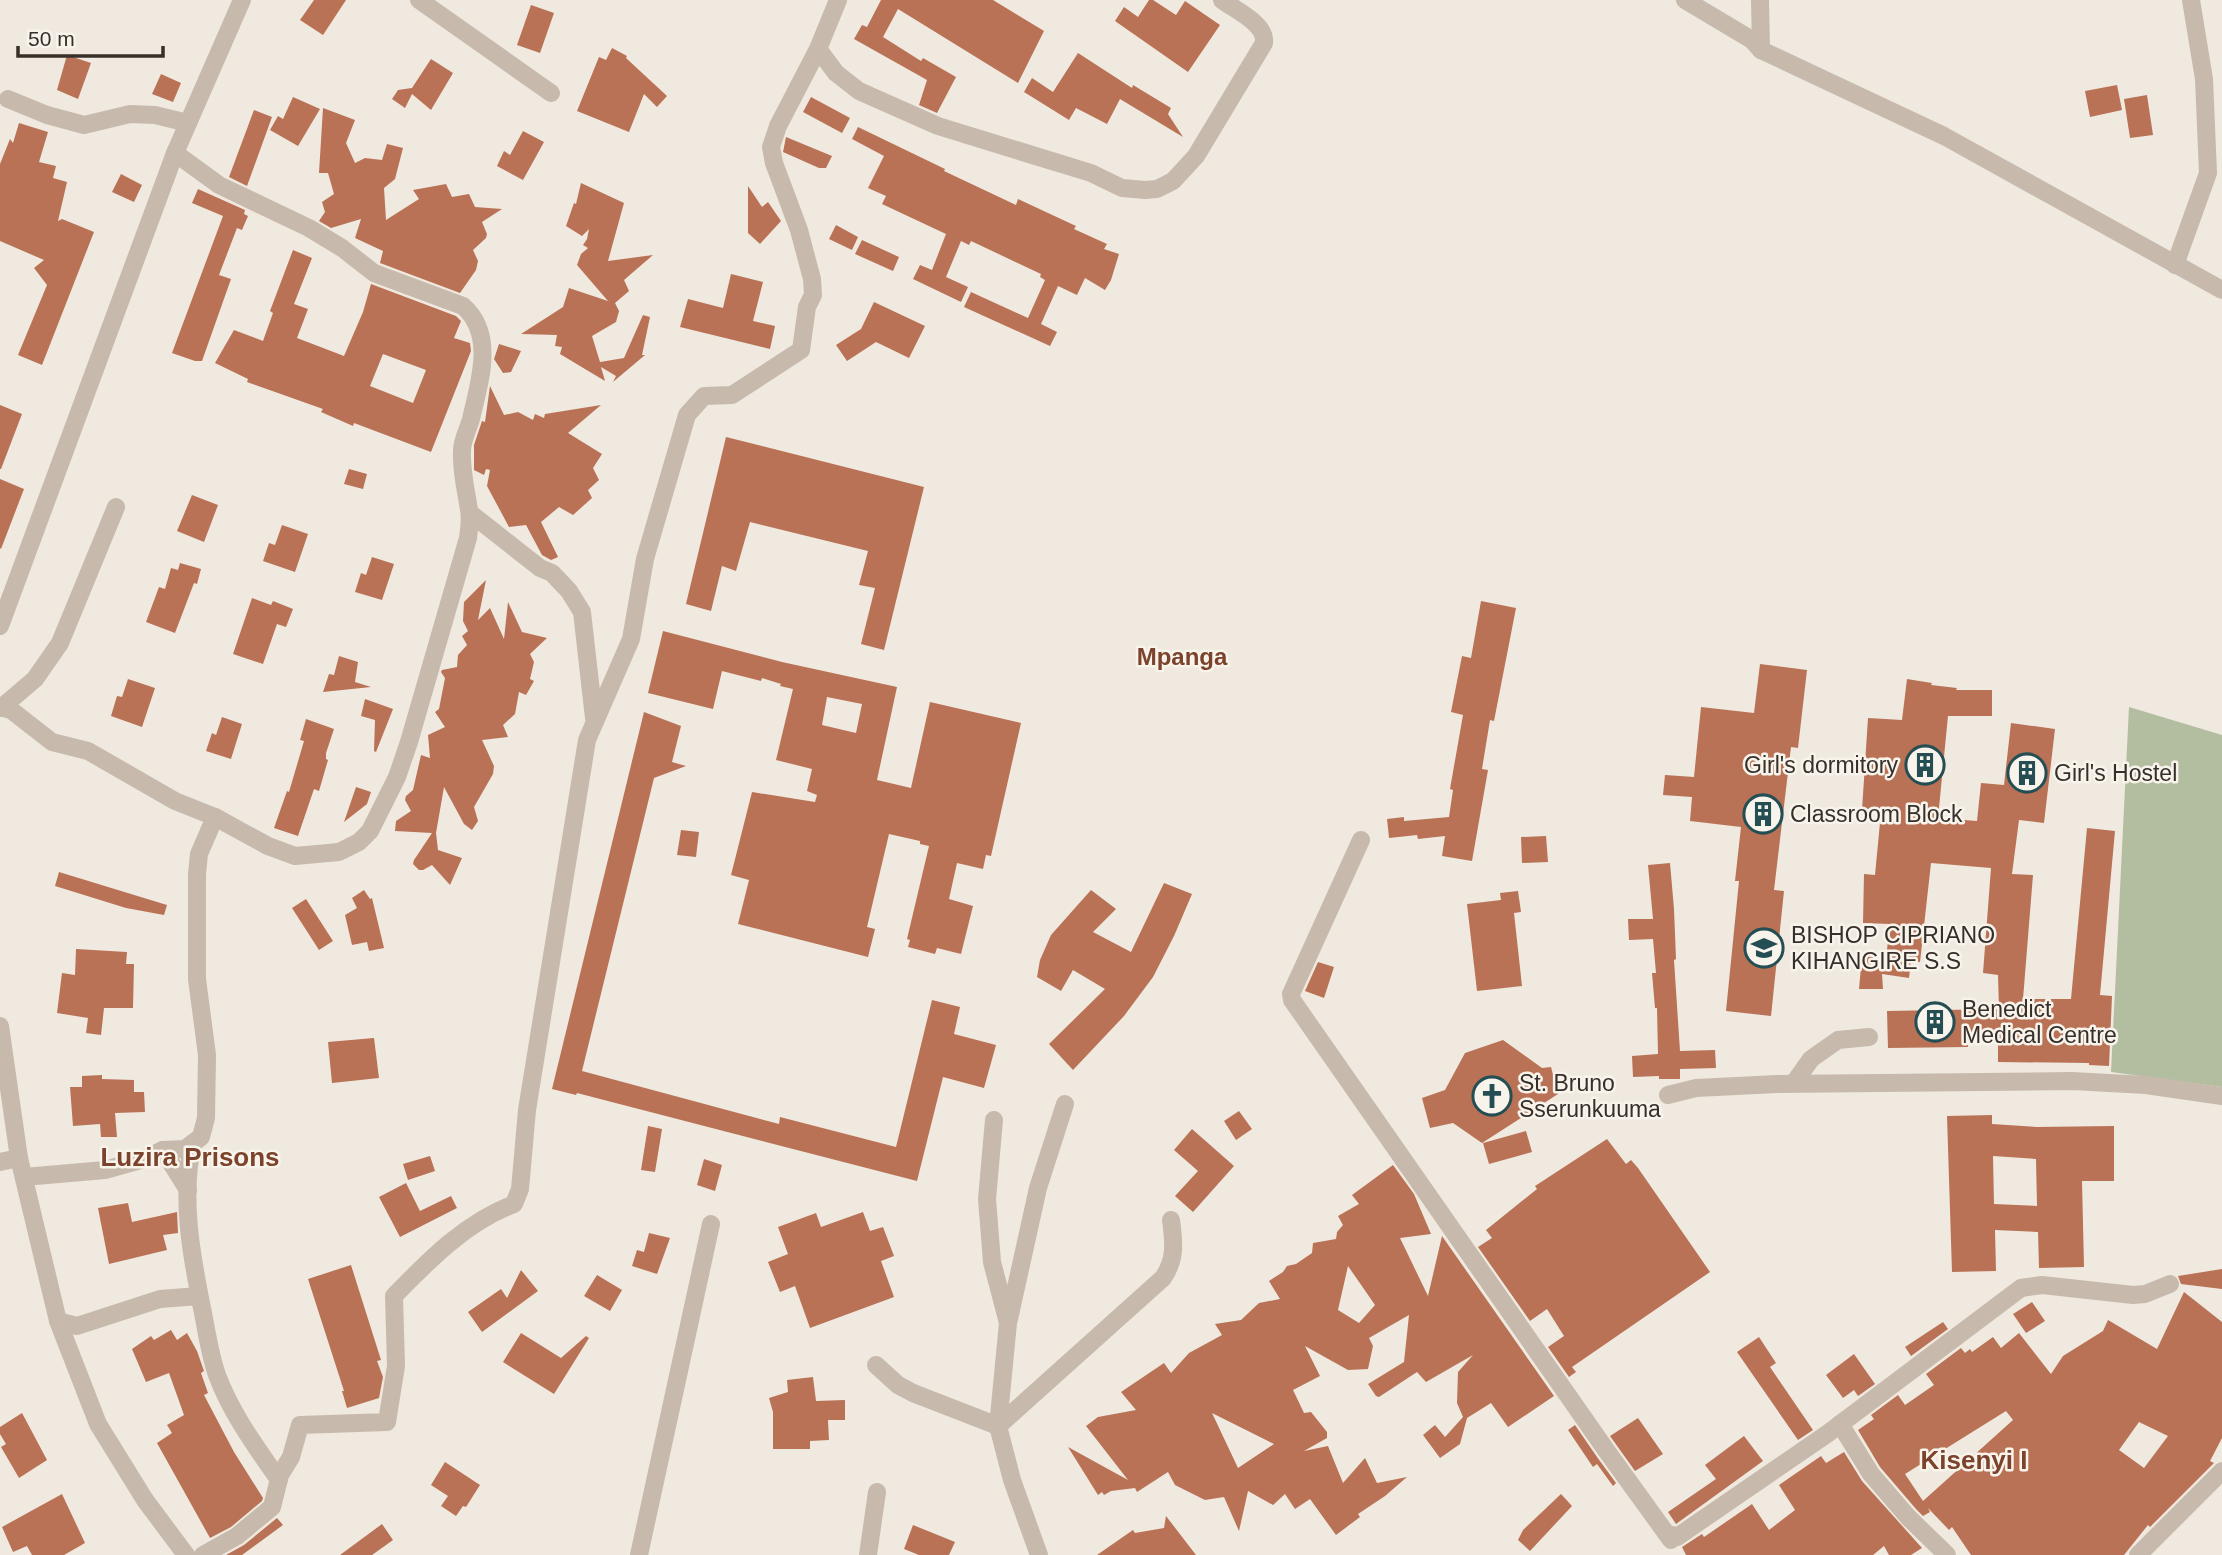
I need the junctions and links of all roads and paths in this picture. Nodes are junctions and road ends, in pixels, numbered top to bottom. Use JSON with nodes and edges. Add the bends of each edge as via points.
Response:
{"nodes":[{"id":1,"x":242,"y":0,"type":"edge"},
{"id":2,"x":419,"y":0,"type":"edge"},
{"id":3,"x":838,"y":0,"type":"edge"},
{"id":4,"x":1222,"y":0,"type":"edge"},
{"id":5,"x":1685,"y":0,"type":"edge"},
{"id":6,"x":1760,"y":0,"type":"edge"},
{"id":7,"x":2191,"y":0,"type":"edge"},
{"id":8,"x":818,"y":49,"type":"junction"},
{"id":9,"x":1761,"y":50,"type":"junction"},
{"id":10,"x":551,"y":93,"type":"dead end"},
{"id":11,"x":8,"y":99,"type":"dead end"},
{"id":12,"x":188,"y":123,"type":"junction"},
{"id":13,"x":175,"y":153,"type":"junction"},
{"id":14,"x":2175,"y":265,"type":"junction"},
{"id":15,"x":2222,"y":290,"type":"edge"},
{"id":16,"x":116,"y":507,"type":"dead end"},
{"id":17,"x":470,"y":513,"type":"junction"},
{"id":18,"x":0,"y":625,"type":"edge"},
{"id":19,"x":0,"y":708,"type":"edge"},
{"id":20,"x":595,"y":720,"type":"junction"},
{"id":21,"x":215,"y":817,"type":"junction"},
{"id":22,"x":1361,"y":841,"type":"dead end"},
{"id":23,"x":0,"y":1026,"type":"edge"},
{"id":24,"x":1869,"y":1037,"type":"dead end"},
{"id":25,"x":1794,"y":1083,"type":"junction"},
{"id":26,"x":1668,"y":1095,"type":"dead end"},
{"id":27,"x":2222,"y":1096,"type":"edge"},
{"id":28,"x":1065,"y":1104,"type":"dead end"},
{"id":29,"x":995,"y":1120,"type":"dead end"},
{"id":30,"x":192,"y":1143,"type":"junction"},
{"id":31,"x":163,"y":1150,"type":"junction"},
{"id":32,"x":19,"y":1158,"type":"junction"},
{"id":33,"x":0,"y":1162,"type":"edge"},
{"id":34,"x":24,"y":1177,"type":"junction"},
{"id":35,"x":188,"y":1191,"type":"junction"},
{"id":36,"x":1171,"y":1220,"type":"dead end"},
{"id":37,"x":711,"y":1224,"type":"dead end"},
{"id":38,"x":2170,"y":1284,"type":"dead end"},
{"id":39,"x":200,"y":1296,"type":"junction"},
{"id":40,"x":58,"y":1321,"type":"junction"},
{"id":41,"x":1008,"y":1323,"type":"junction"},
{"id":42,"x":876,"y":1365,"type":"dead end"},
{"id":43,"x":1840,"y":1424,"type":"junction"},
{"id":44,"x":998,"y":1426,"type":"junction"},
{"id":45,"x":2222,"y":1471,"type":"edge"},
{"id":46,"x":279,"y":1480,"type":"junction"},
{"id":47,"x":877,"y":1492,"type":"dead end"},
{"id":48,"x":186,"y":1555,"type":"edge"},
{"id":49,"x":203,"y":1555,"type":"edge"},
{"id":50,"x":639,"y":1555,"type":"edge"},
{"id":51,"x":868,"y":1555,"type":"edge"},
{"id":52,"x":1039,"y":1555,"type":"edge"},
{"id":53,"x":1947,"y":1555,"type":"edge"},
{"id":54,"x":2138,"y":1555,"type":"edge"}],
"edges":[{"from":1,"to":12,"type":"street"},
{"from":2,"to":10,"type":"street"},
{"from":3,"to":8,"type":"street"},
{"from":4,"to":8,"type":"street","via":[[1261,28],[1264,43],[1196,156],[1173,181],[1157,189],[1122,188],[1091,173],[938,125],[859,91],[836,74]]},
{"from":5,"to":9,"type":"street"},
{"from":6,"to":9,"type":"street"},
{"from":7,"to":14,"type":"street","via":[[2204,79],[2208,173]]},
{"from":8,"to":20,"type":"street","via":[[771,147],[812,279],[801,350],[732,395],[704,396],[687,415],[645,559],[631,639]]},
{"from":9,"to":14,"type":"street","via":[[1944,136]]},
{"from":11,"to":12,"type":"street","via":[[84,125],[130,114]]},
{"from":12,"to":13,"type":"street"},
{"from":13,"to":17,"type":"street","via":[[219,185],[309,228],[374,273],[469,311],[484,343],[462,447]]},
{"from":13,"to":18,"type":"street"},
{"from":14,"to":15,"type":"street"},
{"from":16,"to":19,"type":"street","via":[[60,643],[36,679]]},
{"from":17,"to":20,"type":"street","via":[[552,573],[582,612]]},
{"from":17,"to":21,"type":"street","via":[[468,538],[409,742],[370,831],[339,852],[295,856]]},
{"from":19,"to":21,"type":"street","via":[[11,710],[51,742],[88,751],[175,801]]},
{"from":20,"to":46,"type":"street","via":[[587,740],[566,862],[527,1110],[520,1189],[514,1204],[461,1234],[394,1296],[396,1366],[387,1422],[300,1425]]},
{"from":21,"to":30,"type":"street","via":[[199,854],[197,874],[197,979],[207,1055],[206,1118],[201,1137]]},
{"from":22,"to":43,"type":"street","via":[[1292,1000],[1671,1540]]},
{"from":23,"to":32,"type":"street"},
{"from":24,"to":25,"type":"street","via":[[1838,1040],[1811,1059]]},
{"from":25,"to":26,"type":"street","via":[[1696,1088]]},
{"from":25,"to":27,"type":"street","via":[[2072,1081]]},
{"from":28,"to":41,"type":"street","via":[[1038,1188]]},
{"from":29,"to":41,"type":"street","via":[[987,1199],[992,1262]]},
{"from":30,"to":31,"type":"street","via":[[185,1149]]},
{"from":30,"to":35,"type":"street"},
{"from":31,"to":34,"type":"street","via":[[105,1170]]},
{"from":31,"to":35,"type":"street"},
{"from":32,"to":33,"type":"street"},
{"from":32,"to":34,"type":"street"},
{"from":34,"to":40,"type":"street"},
{"from":35,"to":39,"type":"street"},
{"from":36,"to":44,"type":"street","via":[[1175,1250],[1163,1278]]},
{"from":37,"to":50,"type":"street"},
{"from":38,"to":43,"type":"street","via":[[2133,1295],[2042,1285],[2021,1288]]},
{"from":39,"to":40,"type":"street","via":[[160,1299],[77,1326]]},
{"from":39,"to":46,"type":"street","via":[[218,1377],[251,1441]]},
{"from":40,"to":48,"type":"street","via":[[98,1424]]},
{"from":41,"to":44,"type":"street"},
{"from":42,"to":44,"type":"street","via":[[913,1393]]},
{"from":43,"to":53,"type":"street","via":[[1871,1474]]},
{"from":44,"to":52,"type":"street"},
{"from":45,"to":54,"type":"street"},
{"from":46,"to":49,"type":"street","via":[[272,1507],[264,1516]]},
{"from":47,"to":51,"type":"street"}]}
